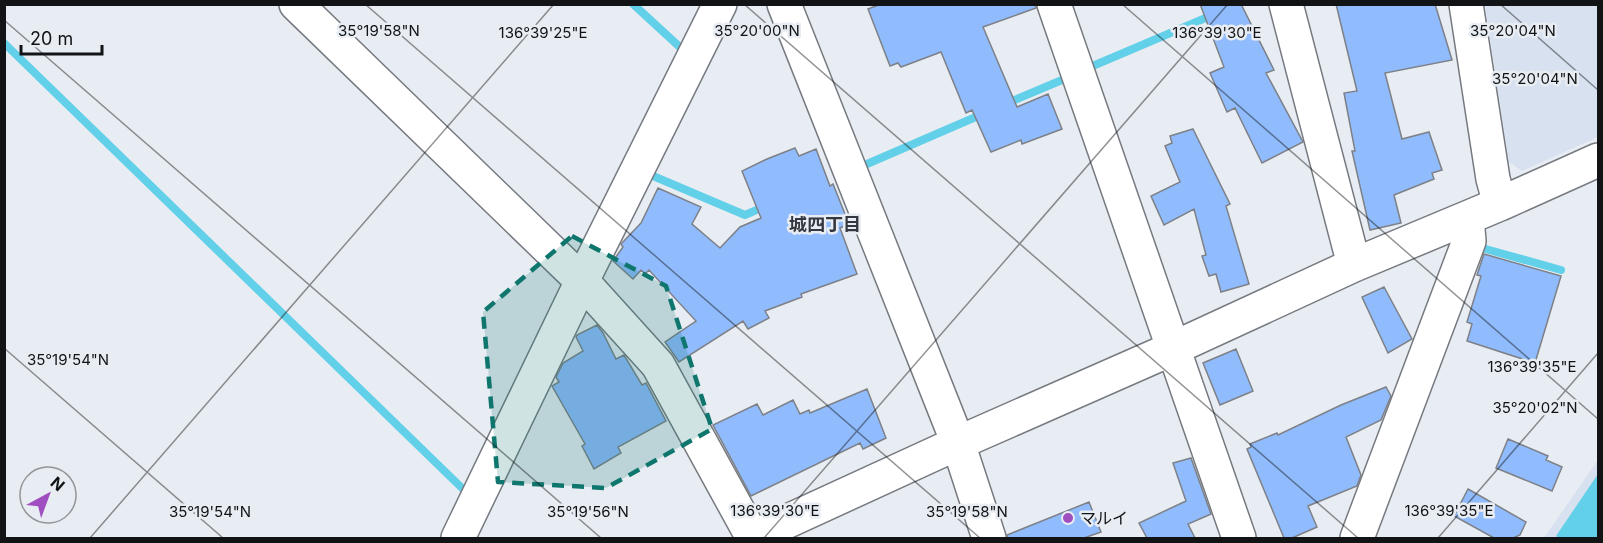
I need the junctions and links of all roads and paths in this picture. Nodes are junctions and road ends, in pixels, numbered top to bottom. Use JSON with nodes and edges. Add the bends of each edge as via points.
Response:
{"nodes":[{"id":1,"x":296,"y":4,"type":"edge"},
{"id":2,"x":720,"y":4,"type":"edge"},
{"id":3,"x":784,"y":4,"type":"edge"},
{"id":4,"x":1054,"y":4,"type":"edge"},
{"id":5,"x":1286,"y":4,"type":"edge"},
{"id":6,"x":1466,"y":4,"type":"edge"},
{"id":7,"x":1599,"y":160,"type":"edge"},
{"id":8,"x":1500,"y":204,"type":"junction"},
{"id":9,"x":1467,"y":218,"type":"junction"},
{"id":10,"x":1354,"y":265,"type":"junction"},
{"id":11,"x":582,"y":281,"type":"junction"},
{"id":12,"x":1174,"y":348,"type":"junction"},
{"id":13,"x":958,"y":443,"type":"junction"},
{"id":14,"x":458,"y":538,"type":"edge"},
{"id":15,"x":752,"y":538,"type":"edge"},
{"id":16,"x":989,"y":538,"type":"edge"},
{"id":17,"x":1239,"y":538,"type":"edge"},
{"id":18,"x":1357,"y":538,"type":"edge"}],
"edges":[{"from":1,"to":11,"type":"street"},
{"from":2,"to":11,"type":"street"},
{"from":3,"to":13,"type":"street"},
{"from":4,"to":12,"type":"street"},
{"from":5,"to":10,"type":"street"},
{"from":6,"to":8,"type":"street"},
{"from":7,"to":8,"type":"street"},
{"from":8,"to":9,"type":"street"},
{"from":9,"to":10,"type":"street"},
{"from":9,"to":18,"type":"street","via":[[1469,241]]},
{"from":10,"to":12,"type":"street"},
{"from":11,"to":14,"type":"street"},
{"from":11,"to":15,"type":"street","via":[[658,365]]},
{"from":12,"to":13,"type":"street"},
{"from":12,"to":17,"type":"street"},
{"from":13,"to":15,"type":"street"},
{"from":13,"to":16,"type":"street"}]}
